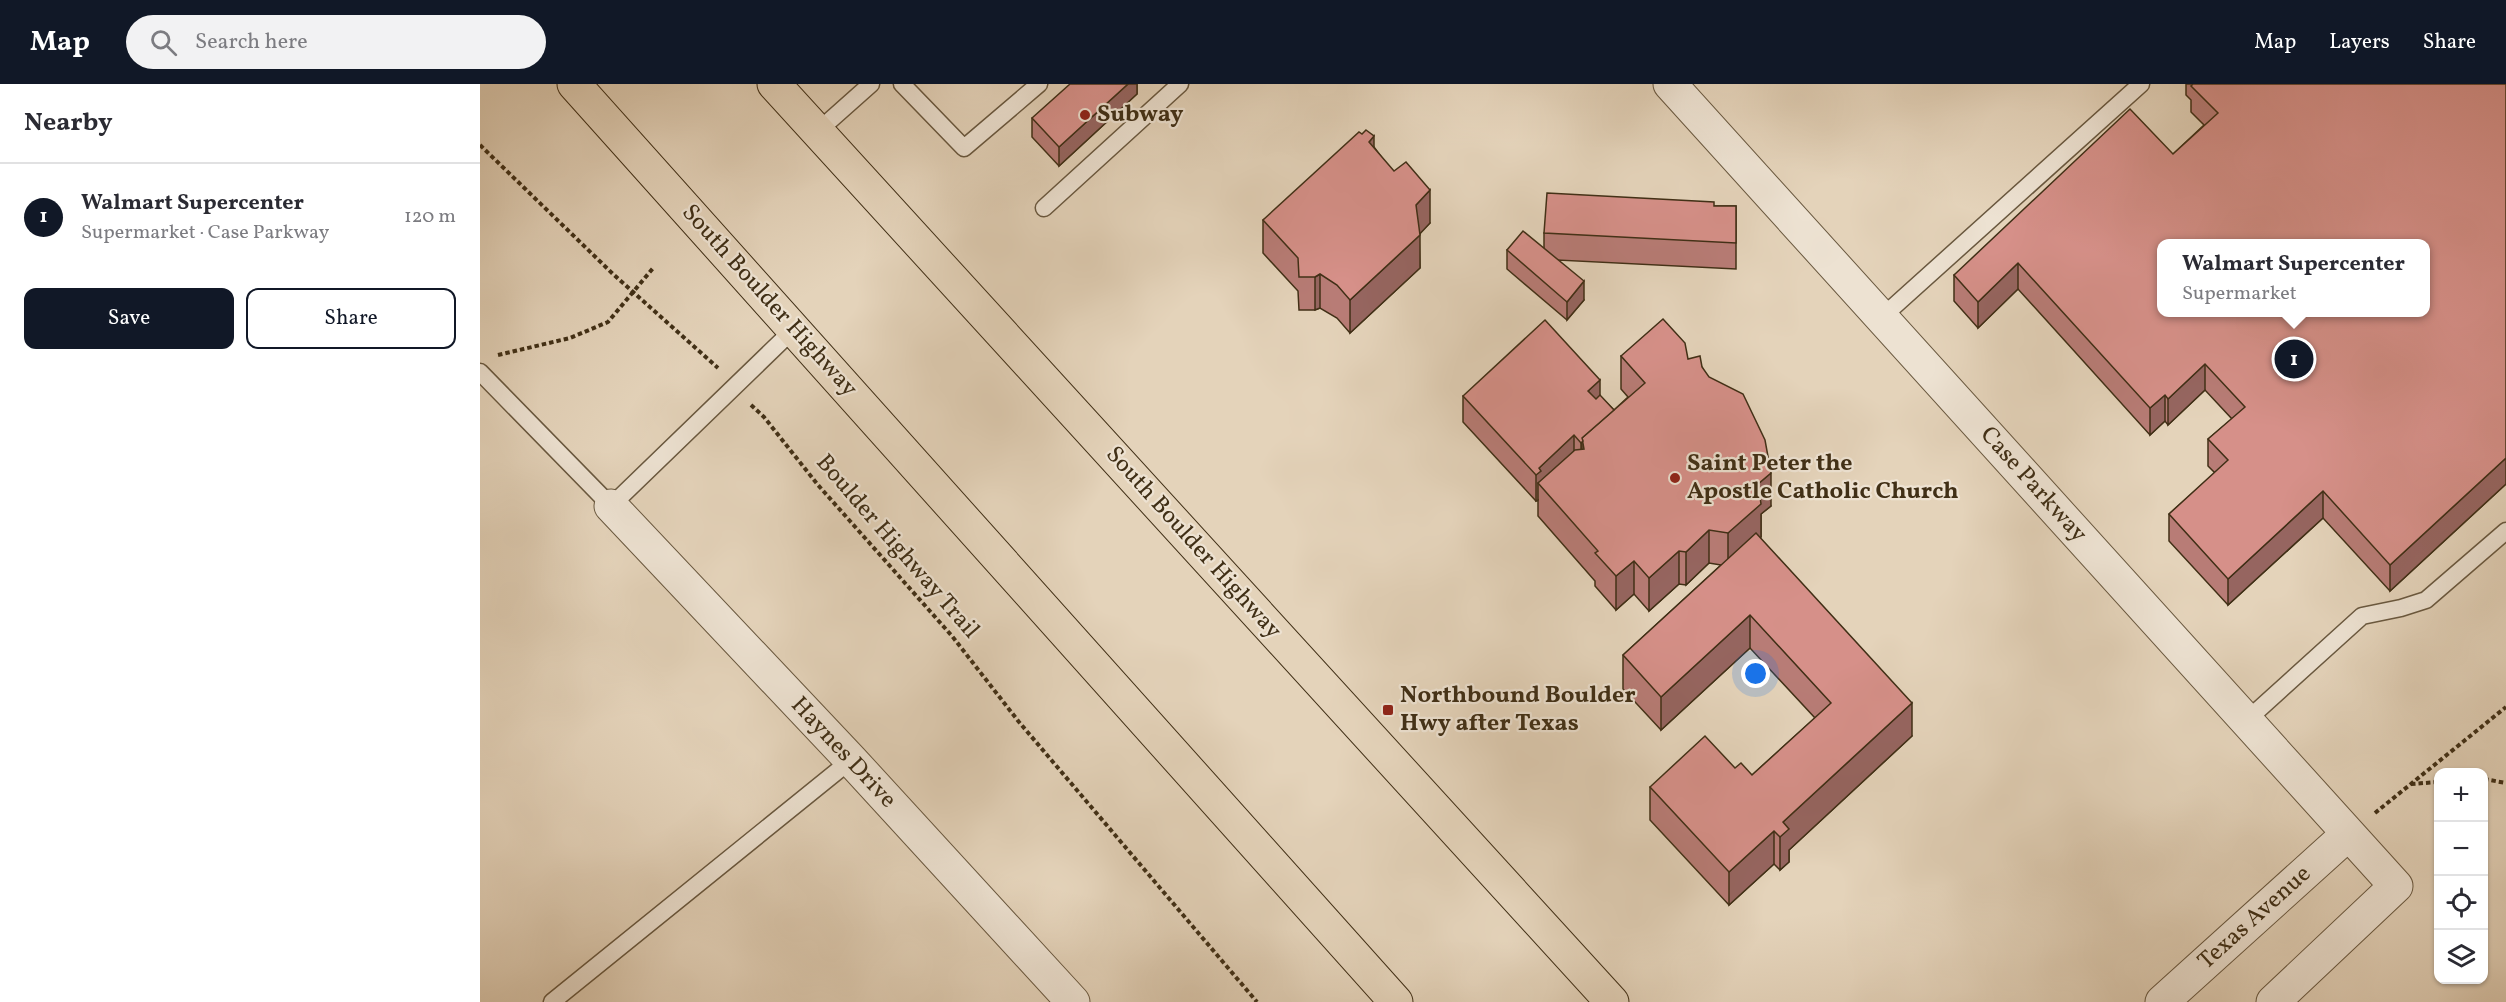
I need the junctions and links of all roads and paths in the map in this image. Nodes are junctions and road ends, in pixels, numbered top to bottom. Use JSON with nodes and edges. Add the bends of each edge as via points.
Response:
{"nodes":[{"id":1,"x":574,"y":84,"type":"edge"},
{"id":2,"x":774,"y":84,"type":"edge"},
{"id":3,"x":871,"y":84,"type":"edge"},
{"id":4,"x":902,"y":84,"type":"edge"},
{"id":5,"x":1039,"y":84,"type":"edge"},
{"id":6,"x":1180,"y":84,"type":"edge"},
{"id":7,"x":1670,"y":84,"type":"edge"},
{"id":8,"x":2141,"y":84,"type":"edge"},
{"id":9,"x":817,"y":132,"type":"junction"},
{"id":10,"x":480,"y":144,"type":"edge"},
{"id":11,"x":1044,"y":208,"type":"dead end"},
{"id":12,"x":654,"y":267,"type":"dead end"},
{"id":13,"x":634,"y":292,"type":"junction"},
{"id":14,"x":1881,"y":318,"type":"junction"},
{"id":15,"x":794,"y":329,"type":"junction"},
{"id":16,"x":490,"y":357,"type":"dead end"},
{"id":17,"x":480,"y":372,"type":"edge"},
{"id":18,"x":734,"y":388,"type":"junction"},
{"id":19,"x":611,"y":506,"type":"junction"},
{"id":20,"x":2506,"y":531,"type":"edge"},
{"id":21,"x":2506,"y":707,"type":"edge"},
{"id":22,"x":2246,"y":721,"type":"junction"},
{"id":23,"x":851,"y":760,"type":"junction"},
{"id":24,"x":2488,"y":780,"type":"edge"},
{"id":25,"x":2434,"y":782,"type":"edge"},
{"id":26,"x":2506,"y":783,"type":"edge"},
{"id":27,"x":2411,"y":784,"type":"junction"},
{"id":28,"x":2348,"y":834,"type":"junction"},
{"id":29,"x":552,"y":1002,"type":"edge"},
{"id":30,"x":1072,"y":1002,"type":"edge"},
{"id":31,"x":1257,"y":1002,"type":"edge"},
{"id":32,"x":1396,"y":1002,"type":"edge"},
{"id":33,"x":1612,"y":1002,"type":"edge"},
{"id":34,"x":2162,"y":1002,"type":"edge"},
{"id":35,"x":2273,"y":1002,"type":"edge"}],
"edges":[{"from":1,"to":15,"type":"main road","name":"South Boulder Highway"},
{"from":2,"to":9,"type":"main road","name":"South Boulder Highway"},
{"from":3,"to":9,"type":"lane"},
{"from":4,"to":5,"type":"lane","via":[[964,148]]},
{"from":6,"to":11,"type":"lane"},
{"from":7,"to":14,"type":"street","name":"Case Parkway"},
{"from":8,"to":14,"type":"lane"},
{"from":9,"to":33,"type":"main road","name":"South Boulder Highway"},
{"from":10,"to":13,"type":"path","name":"Boulder Highway Trail"},
{"from":12,"to":13,"type":"path"},
{"from":13,"to":16,"type":"path","via":[[608,322],[570,338]]},
{"from":13,"to":18,"type":"path","name":"Boulder Highway Trail"},
{"from":14,"to":22,"type":"street","name":"Case Parkway"},
{"from":15,"to":18,"type":"lane"},
{"from":15,"to":32,"type":"main road","name":"South Boulder Highway"},
{"from":17,"to":19,"type":"lane"},
{"from":18,"to":19,"type":"lane"},
{"from":18,"to":31,"type":"path","name":"Boulder Highway Trail","via":[[764,417],[818,485],[952,636],[1019,722]]},
{"from":19,"to":23,"type":"street","name":"Haynes Drive"},
{"from":20,"to":22,"type":"lane","via":[[2426,600],[2362,616]]},
{"from":21,"to":27,"type":"path"},
{"from":22,"to":28,"type":"street","name":"Case Parkway"},
{"from":23,"to":29,"type":"lane"},
{"from":23,"to":30,"type":"street","name":"Haynes Drive"},
{"from":24,"to":26,"type":"path"},
{"from":25,"to":27,"type":"path"},
{"from":27,"to":28,"type":"path"},
{"from":28,"to":34,"type":"street","name":"Texas Avenue"},
{"from":28,"to":35,"type":"street","name":"Case Parkway","via":[[2396,886]]}]}
